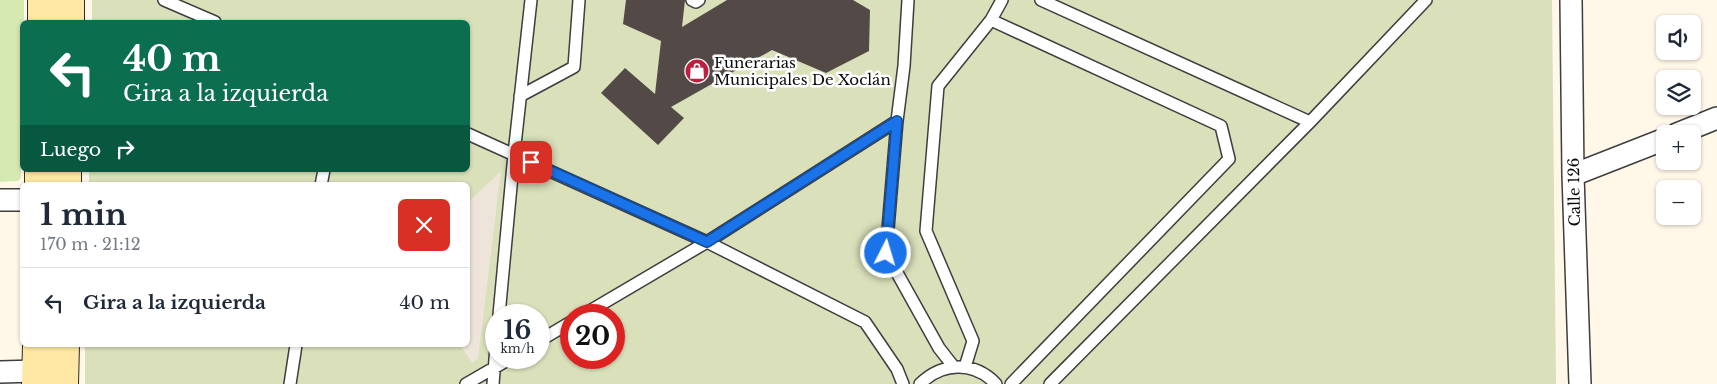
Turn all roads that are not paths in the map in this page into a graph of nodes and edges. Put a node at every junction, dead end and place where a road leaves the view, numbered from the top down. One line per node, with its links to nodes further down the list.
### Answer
1 (42, 0): 13 (street)
2 (70, 0): 14 (street)
3 (164, 0): 15 (lane)
4 (531, 0): 17 (lane)
5 (579, 0): 17 (lane)
6 (692, 0): 7 (lane)
7 (699, 0)
8 (908, 0): 19 (lane)
9 (1002, 0): 16 (lane)
10 (1041, 0): 20 (lane)
11 (1426, 0): 20 (lane)
12 (1571, 0): 25 (street, Calle 126)
13 (42, 20)
14 (70, 20)
15 (210, 20)
16 (991, 20): 34 (lane); 45 (lane)
17 (520, 96): 24 (lane)
18 (1717, 118): 21 (street)
19 (897, 121): 28 (lane); 34 (lane)
20 (1310, 122): 46 (lane)
21 (1700, 125)
22 (470, 135): 24 (lane)
23 (1656, 143): 25 (street)
24 (514, 154): 28 (lane); 29 (lane)
25 (1573, 175): 47 (street, Calle 126)
26 (0, 200): 27 (street)
27 (20, 200)
28 (707, 242): 30 (lane); 42 (lane)
29 (500, 304)
30 (602, 304)
31 (65, 347): 38 (street)
32 (296, 347): 39 (lane)
33 (37, 367): 37 (street)
34 (959, 367): 43 (lane); 44 (lane)
35 (491, 369): 40 (lane)
36 (494, 369): 41 (lane)
37 (0, 372)
38 (64, 384)
39 (290, 384)
40 (466, 384)
41 (493, 384)
42 (902, 384)
43 (920, 384)
44 (996, 384)
45 (1011, 384)
46 (1050, 384)
47 (1580, 384)

